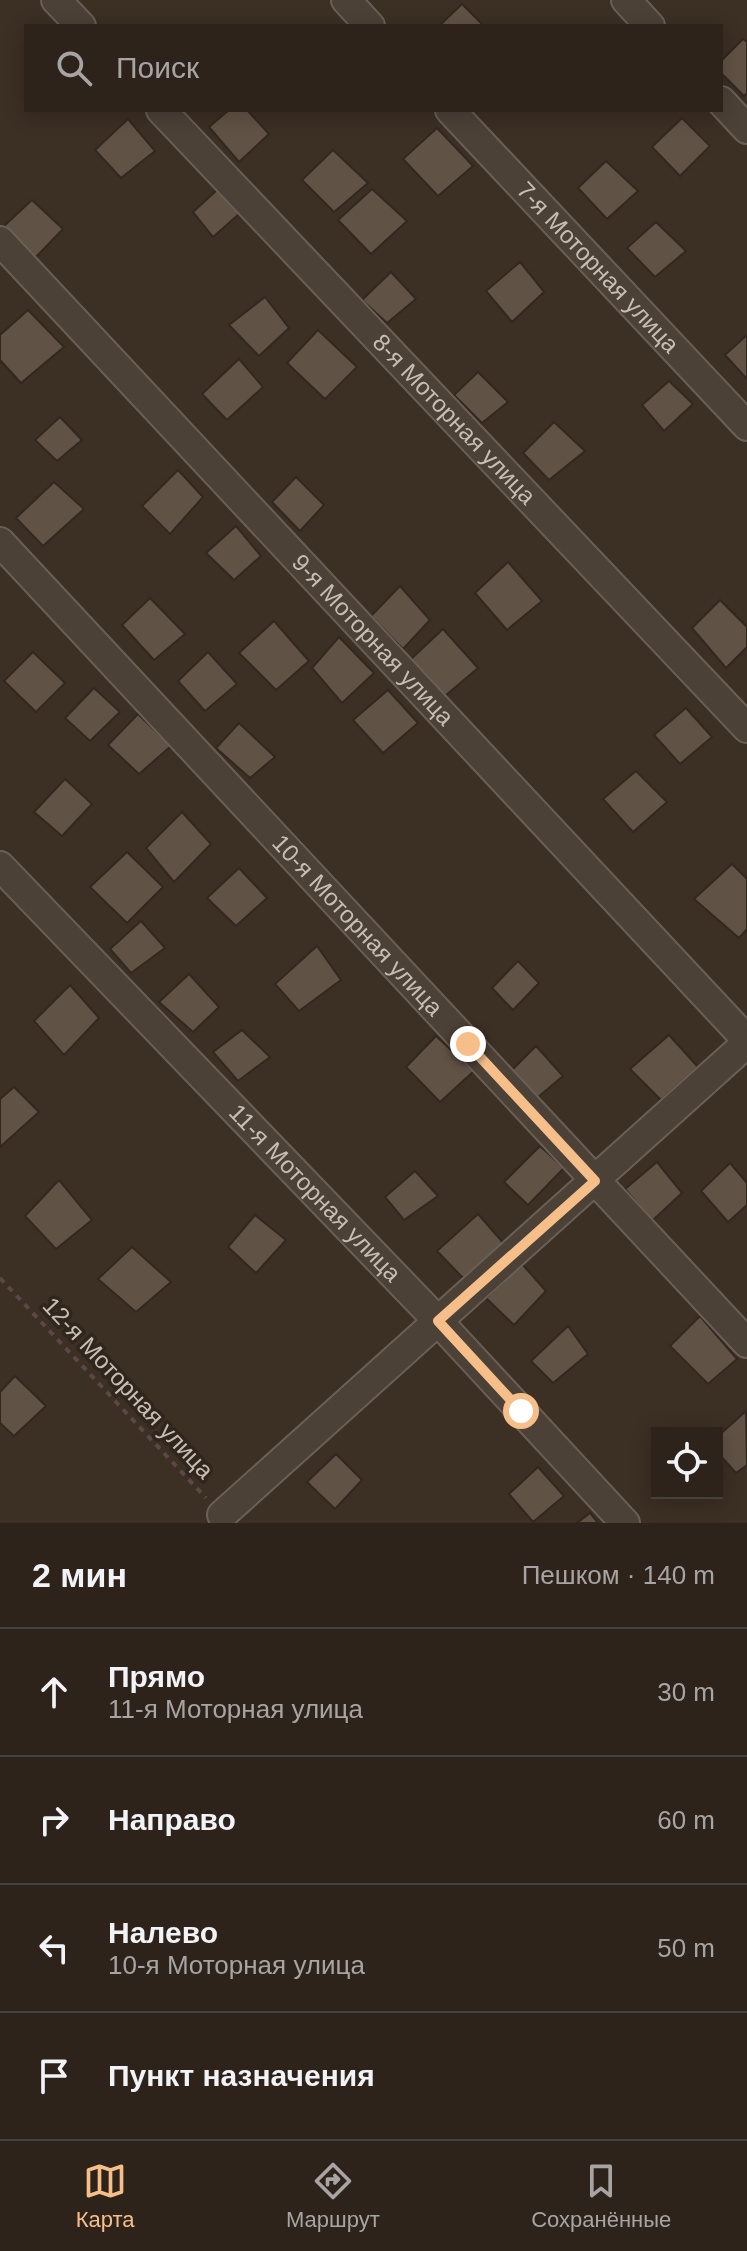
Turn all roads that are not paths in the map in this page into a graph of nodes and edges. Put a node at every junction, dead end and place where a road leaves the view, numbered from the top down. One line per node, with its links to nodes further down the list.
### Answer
1 (56, 0): 4 (street)
2 (346, 0): 5 (street)
3 (626, 0): 6 (street)
4 (79, 24)
5 (368, 24)
6 (648, 24)
7 (723, 103): 10 (street)
8 (163, 112): 14 (street, 8-я Моторная улица)
9 (452, 112): 12 (street, 7-я Моторная улица)
10 (747, 129)
11 (0, 241): 16 (street, 9-я Моторная улица)
12 (747, 426)
13 (0, 542): 17 (street, 10-я Моторная улица)
14 (747, 728)
15 (0, 866): 18 (street, 11-я Моторная улица)
16 (747, 1042): 17 (street)
17 (595, 1181): 18 (street); 19 (street, 10-я Моторная улица)
18 (438, 1321): 20 (street); 21 (street, 11-я Моторная улица)
19 (747, 1343)
20 (222, 1515)
21 (625, 1523)

